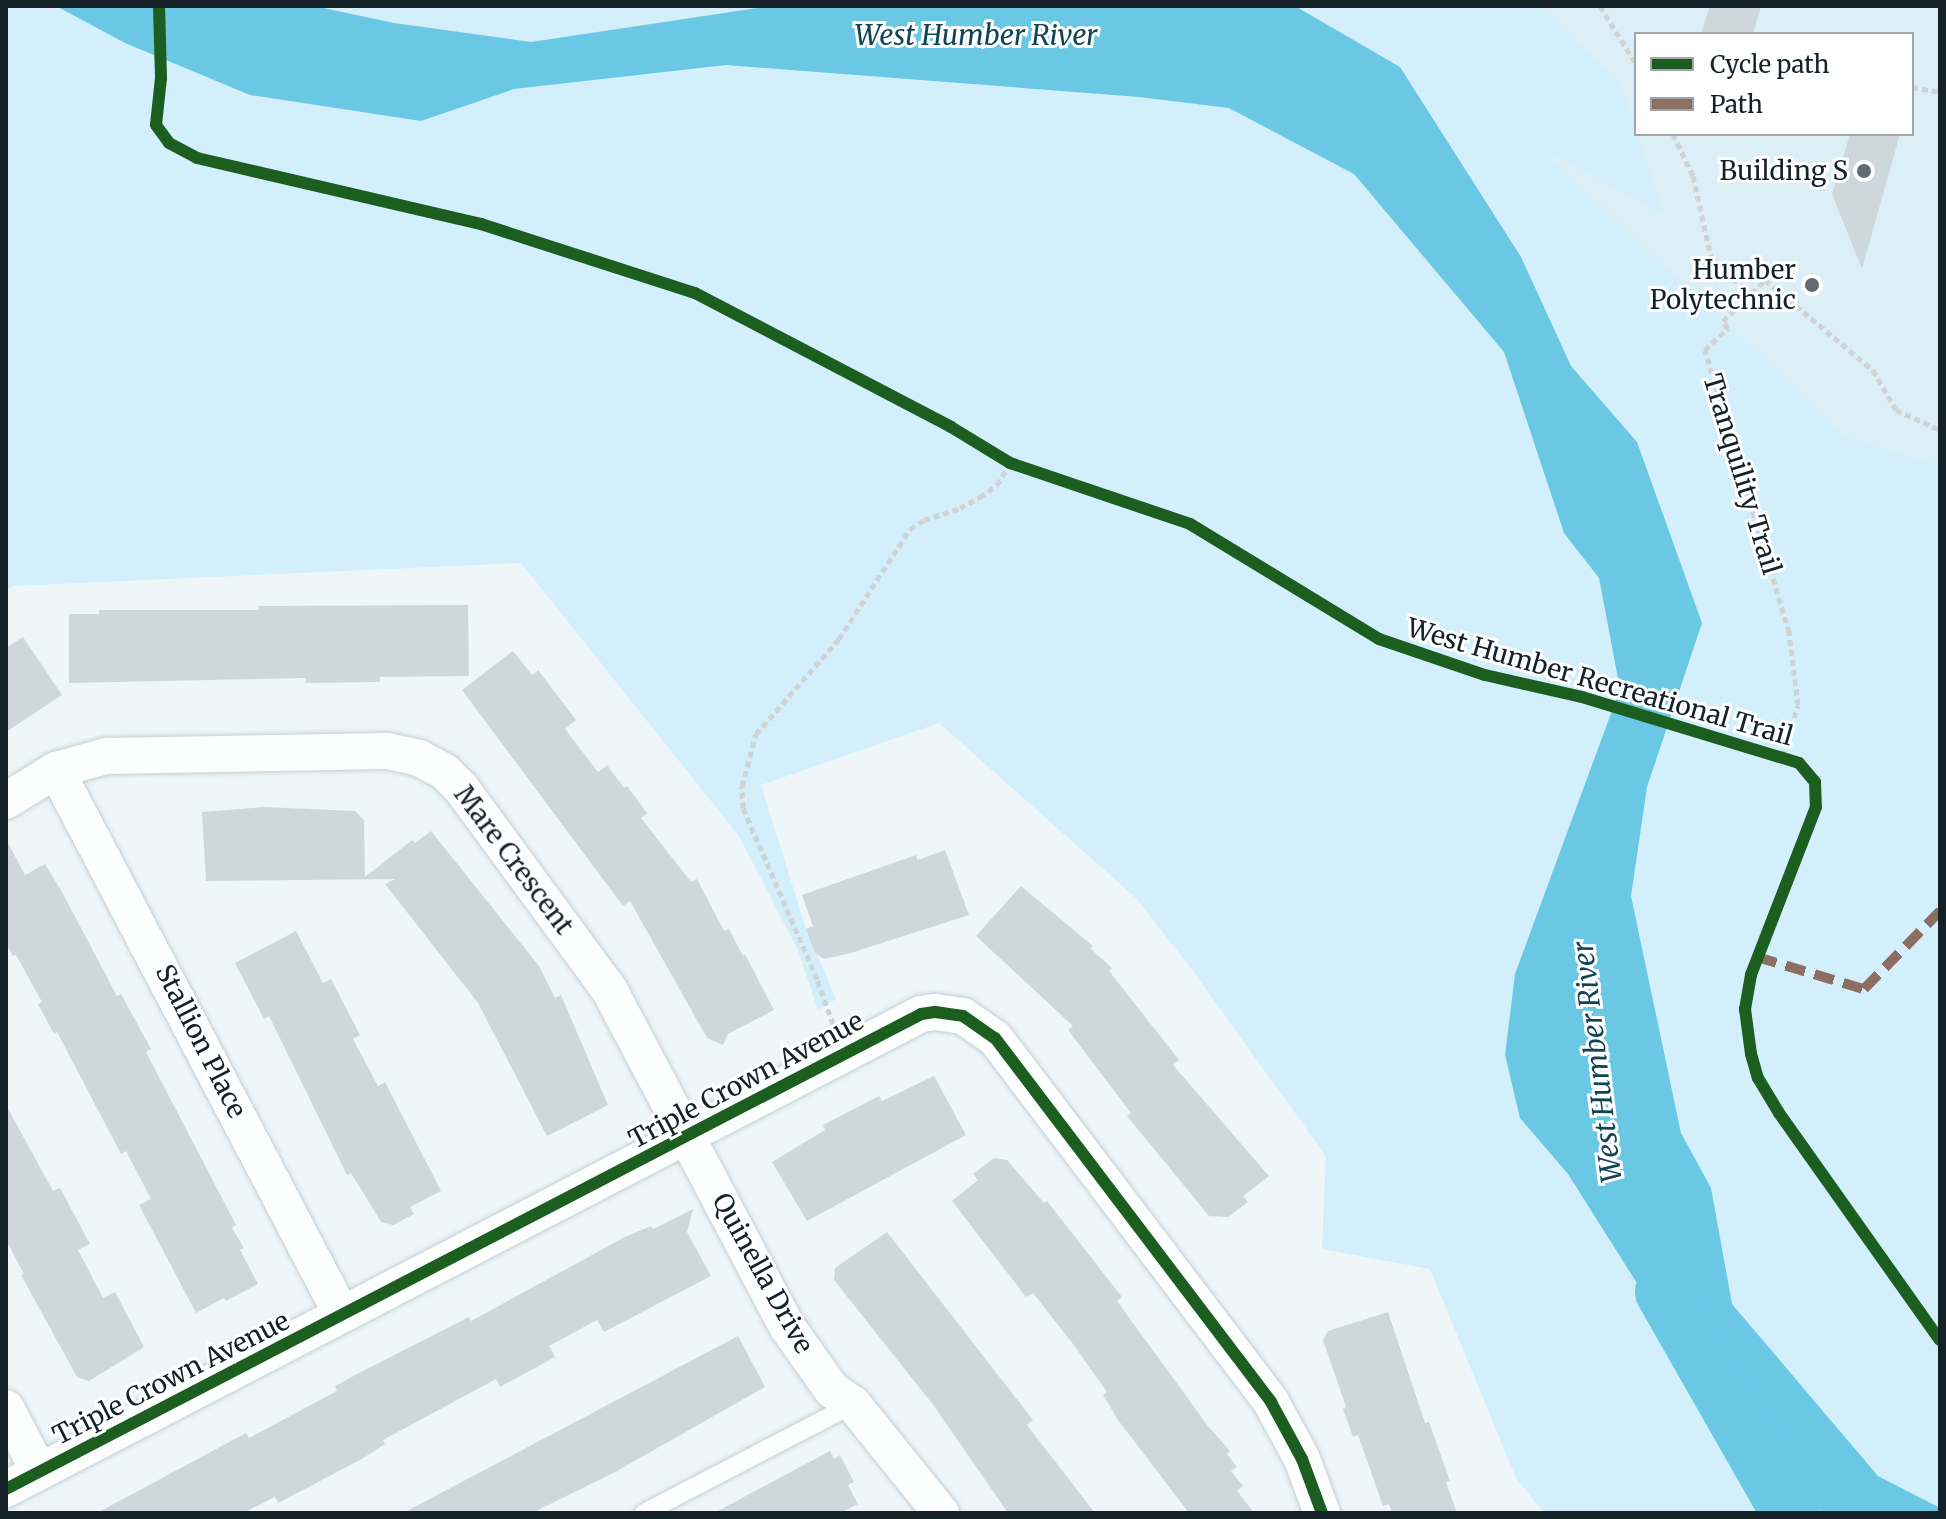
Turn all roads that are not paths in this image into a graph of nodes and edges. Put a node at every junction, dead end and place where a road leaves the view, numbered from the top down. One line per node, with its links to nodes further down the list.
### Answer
1 (56, 770): 2 (street, Mare Crescent); 3 (street, Mare Crescent); 4 (street, Stallion Place)
2 (6, 801)
3 (688, 1135): 4 (street, Triple Crown Avenue); 5 (street, Quinella Drive); 11 (street, Triple Crown Avenue)
4 (342, 1315): 7 (street, Triple Crown Avenue)
5 (853, 1404): 9 (lane); 10 (street, Quinella Drive)
6 (6, 1408): 7 (street)
7 (39, 1471): 8 (street, Triple Crown Avenue)
8 (6, 1489)
9 (644, 1513)
10 (941, 1513)
11 (1322, 1513)

